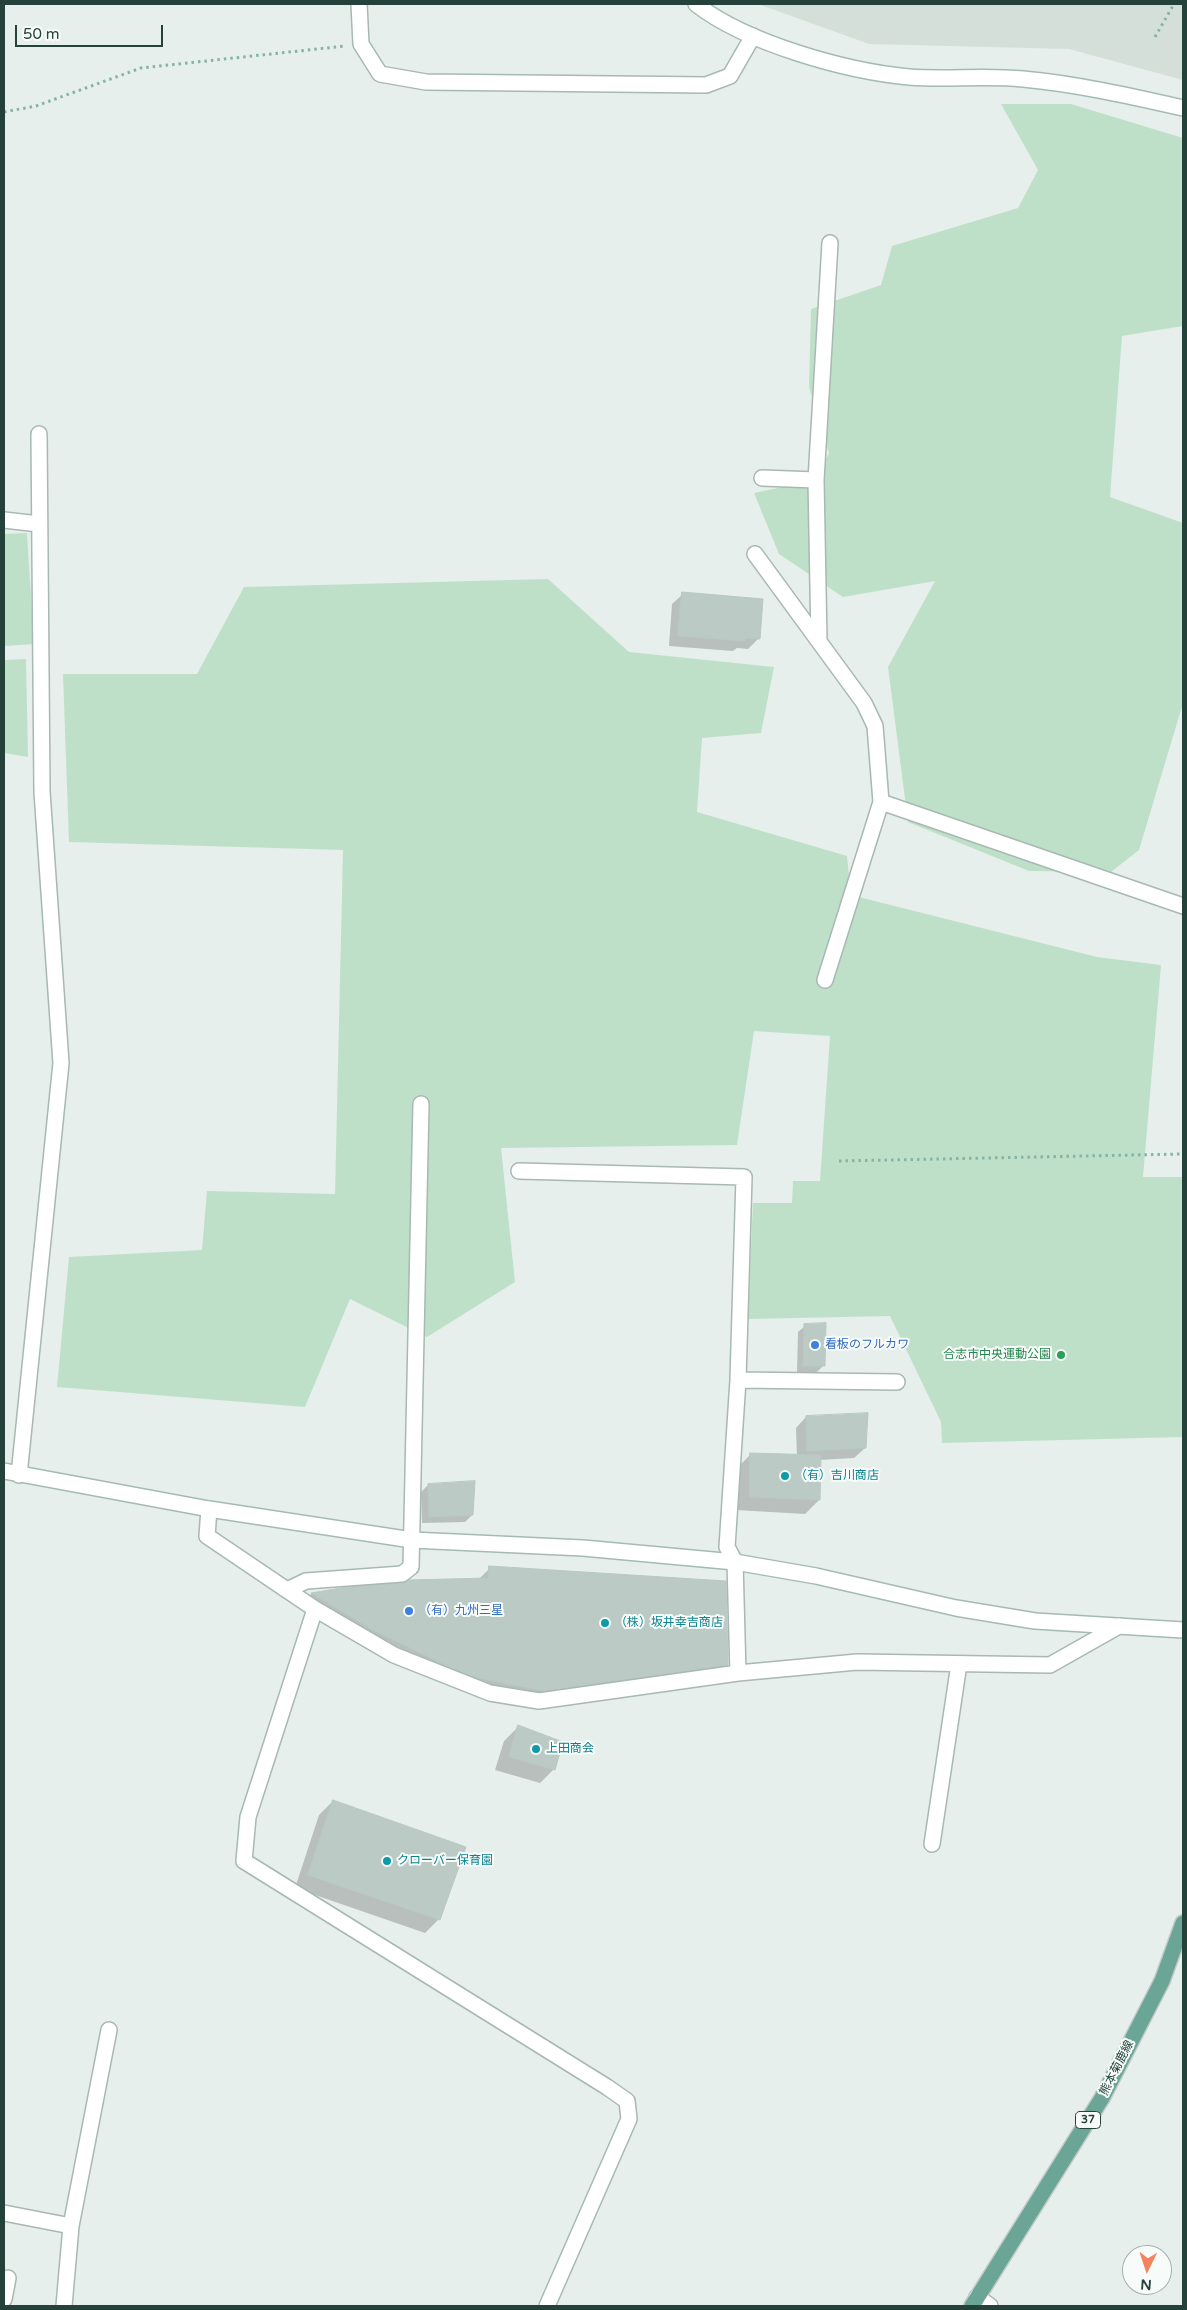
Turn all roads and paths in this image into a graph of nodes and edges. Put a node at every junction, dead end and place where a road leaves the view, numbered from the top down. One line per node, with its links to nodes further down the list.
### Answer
1 (359, 4): 6 (street)
2 (696, 4): 4 (street)
3 (1174, 4): 5 (path)
4 (753, 36): 6 (street); 7 (street)
5 (1155, 37)
6 (361, 44): 8 (path)
7 (1183, 108)
8 (4, 112)
9 (830, 243): 12 (street)
10 (38, 434): 14 (street)
11 (762, 478): 12 (street)
12 (816, 480): 16 (street)
13 (4, 520): 14 (street)
14 (39, 524): 27 (street)
15 (755, 554): 16 (street)
16 (819, 641): 17 (street)
17 (881, 802): 18 (street); 19 (street)
18 (1183, 906)
19 (824, 980)
20 (421, 1104): 29 (street)
21 (1183, 1154): 22 (path)
22 (839, 1161)
23 (519, 1171): 24 (street)
24 (738, 1380): 25 (street); 30 (street)
25 (897, 1382)
26 (4, 1471): 27 (street)
27 (19, 1476): 28 (street)
28 (209, 1508): 29 (street); 31 (street)
29 (412, 1540): 30 (street); 31 (street)
30 (735, 1562): 33 (street); 36 (street)
31 (286, 1590): 32 (street)
32 (315, 1609): 36 (street); 46 (street)
33 (1119, 1626): 34 (street); 35 (street)
34 (1183, 1630)
35 (959, 1664): 36 (street); 37 (street)
36 (738, 1673)
37 (932, 1844)
38 (1183, 1923): 44 (main road, 熊本菊鹿線 / 37)
39 (109, 2030): 41 (street)
40 (4, 2213): 41 (street)
41 (71, 2226): 45 (street)
42 (8, 2278): 43 (street)
43 (4, 2299)
44 (975, 2302): 47 (street)
45 (64, 2306)
46 (547, 2306)
47 (990, 2306)

